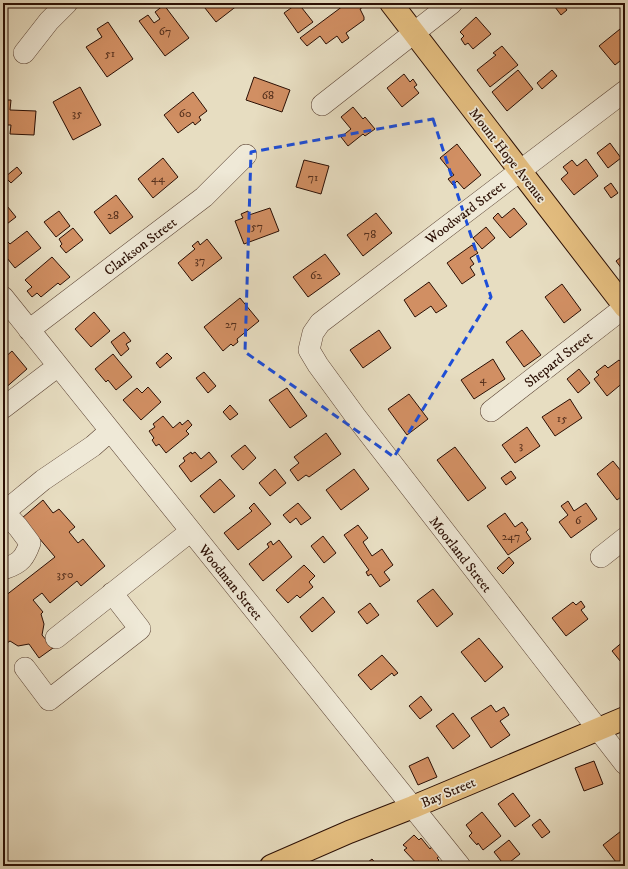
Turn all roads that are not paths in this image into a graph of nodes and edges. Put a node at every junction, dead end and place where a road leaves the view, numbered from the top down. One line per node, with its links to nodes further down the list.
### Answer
1 (68, 3): 5 (street)
2 (391, 3): 4 (main road, Mount Hope Avenue)
3 (452, 3): 4 (street)
4 (413, 32): 7 (street); 9 (main road, Mount Hope Avenue)
5 (24, 53)
6 (625, 91): 9 (street, Woodward Street)
7 (322, 105)
8 (246, 155): 12 (street, Clarkson Street)
9 (520, 171): 11 (main road, Mount Hope Avenue); 13 (street, Woodward Street)
10 (3, 297): 12 (street, Woodman Street)
11 (625, 307): 16 (street, Shepard Street)
12 (29, 330): 14 (street, Woodman Street)
13 (311, 339): 27 (street, Moorland Street)
14 (58, 366): 15 (street); 17 (street, Woodman Street)
15 (3, 408)
16 (491, 411)
17 (110, 431): 18 (street); 19 (street, Woodman Street)
18 (3, 512): 22 (street)
19 (191, 531): 23 (street); 29 (street, Woodman Street)
20 (625, 538): 21 (street)
21 (601, 556)
22 (3, 567)
23 (112, 593): 24 (street); 25 (street)
24 (56, 638)
25 (24, 668)
26 (625, 718): 27 (main road, Bay Street)
27 (598, 729): 28 (street, Moorland Street); 29 (main road, Bay Street)
28 (625, 764)
29 (413, 807): 30 (main road, Bay Street); 31 (street, Woodman Street)
30 (271, 866)
31 (460, 866)

